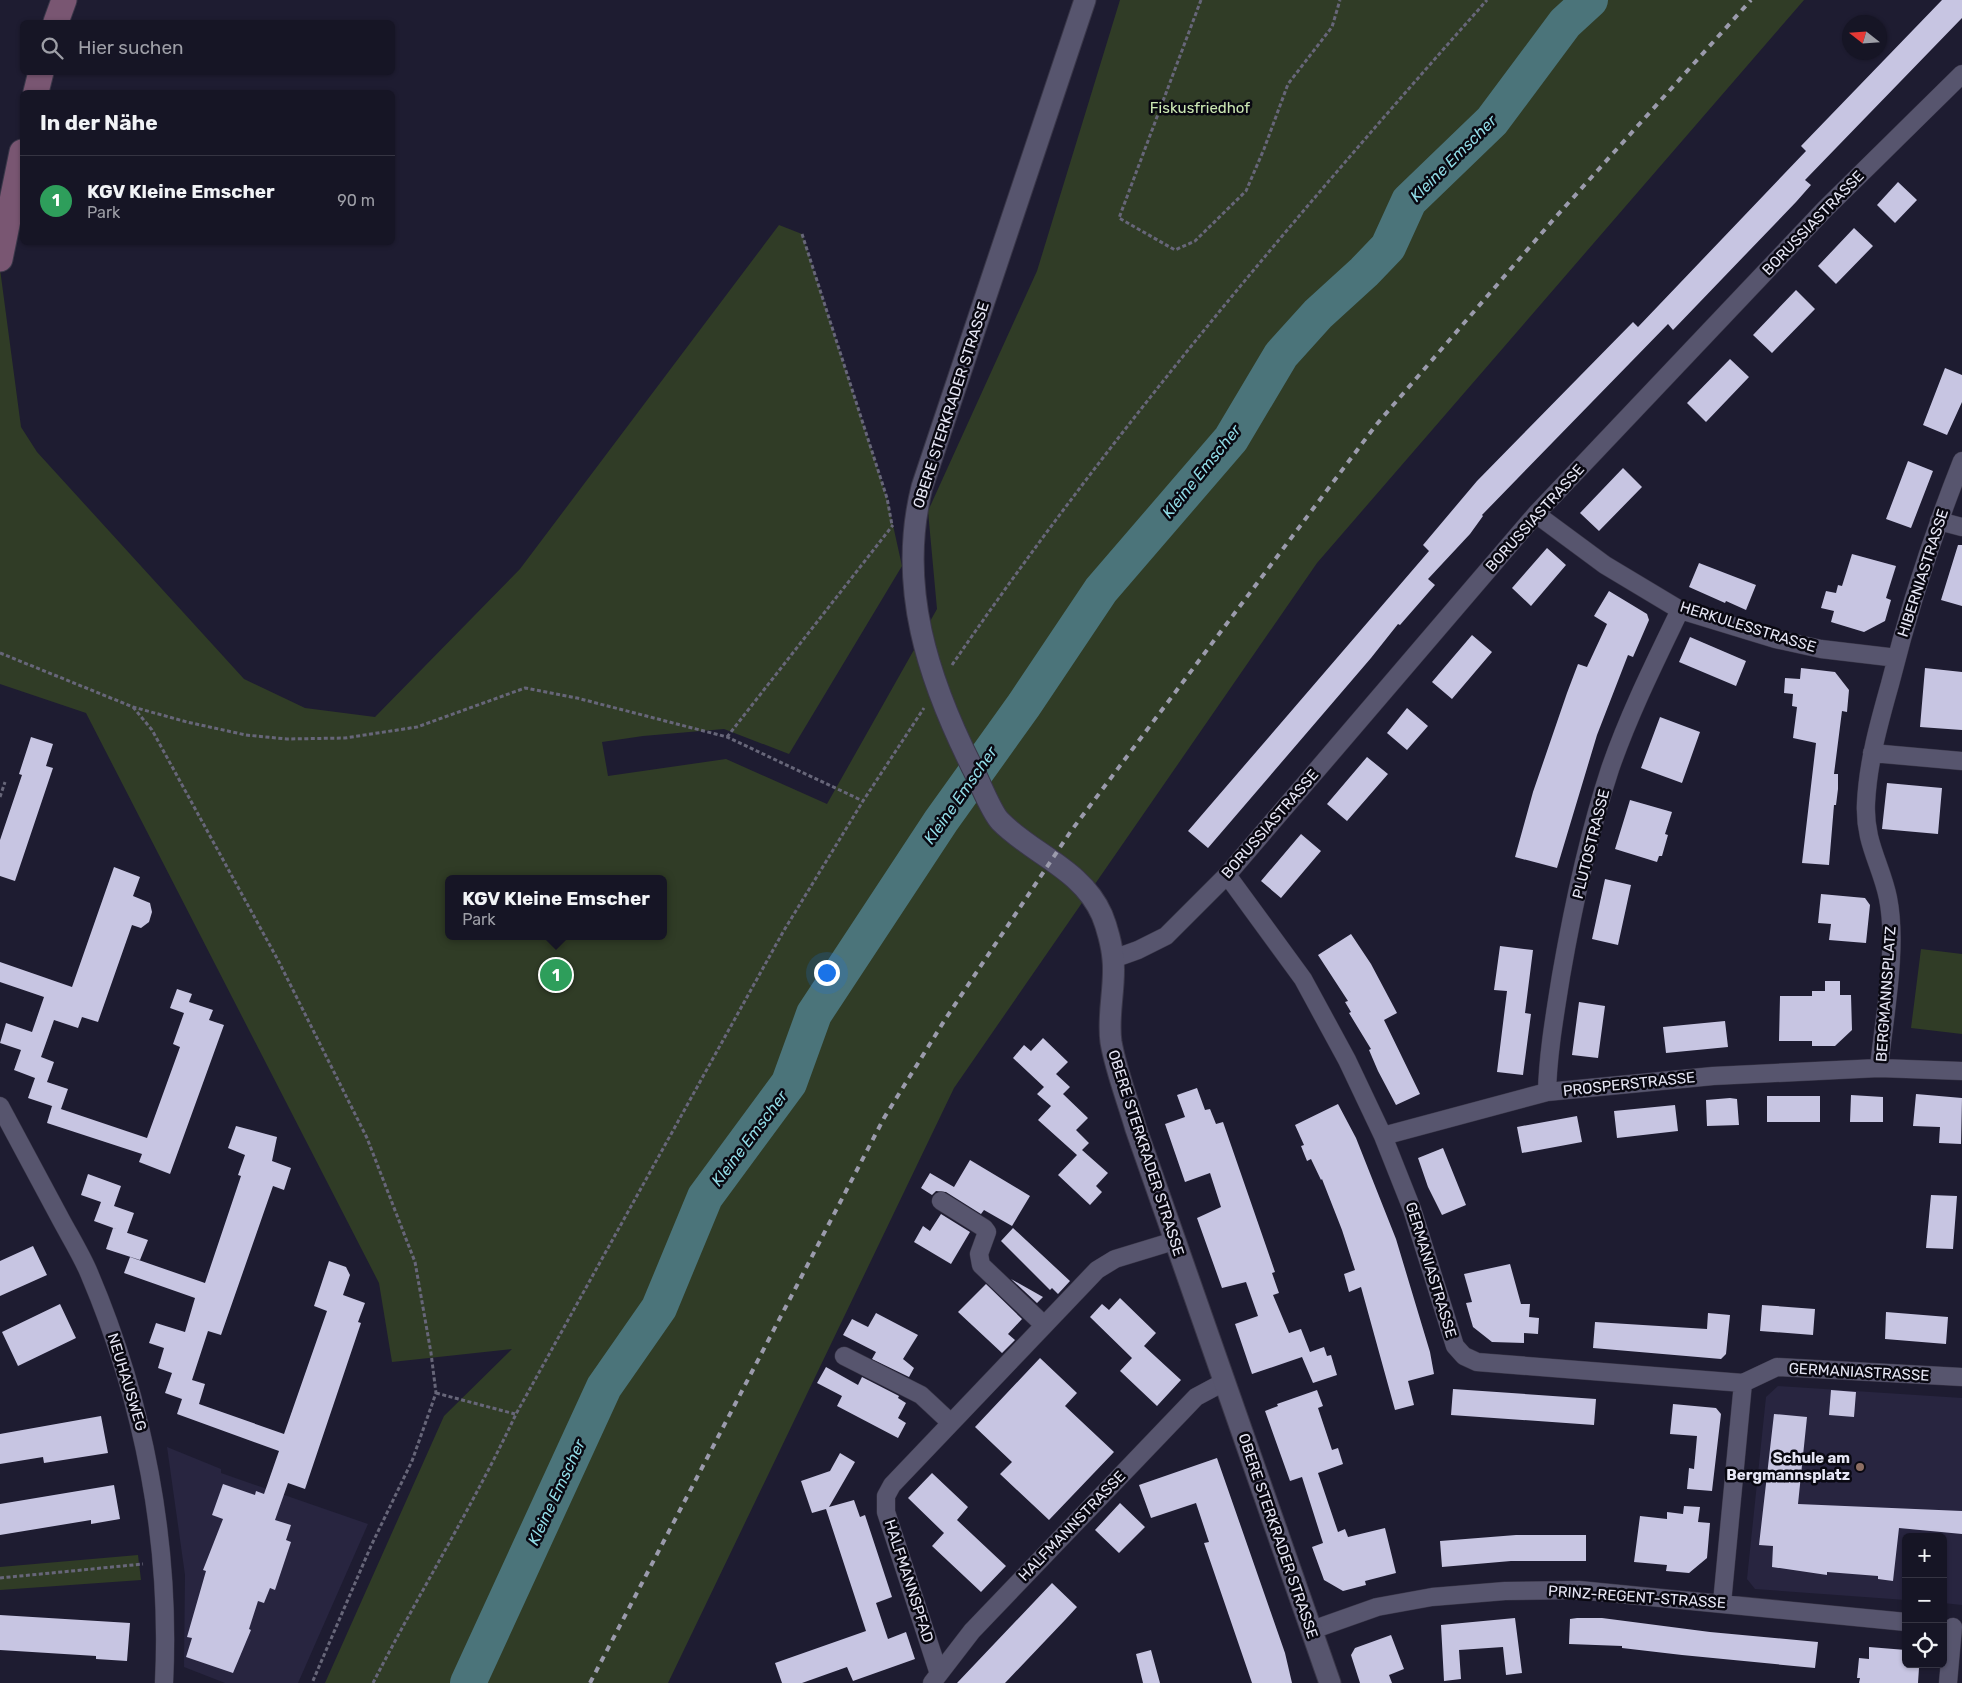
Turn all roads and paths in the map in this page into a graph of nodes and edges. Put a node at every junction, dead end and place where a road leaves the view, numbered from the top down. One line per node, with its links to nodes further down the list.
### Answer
1 (64, 0): 6 (main road)
2 (1085, 0): 15 (street, OBERE STERKRADER STRASSE)
3 (1201, 0): 4 (path)
4 (1340, 0)
5 (1487, 0): 22 (path)
6 (57, 20)
7 (1962, 74): 14 (street, BORUSSIASTRASSE)
8 (40, 75): 9 (main road)
9 (36, 90)
10 (20, 162): 12 (main road)
11 (802, 234): 17 (path)
12 (0, 259)
13 (1962, 461): 16 (street, HIBERNIASTRASSE)
14 (1536, 514): 19 (street, HERKULESSTRASSE); 30 (street, BORUSSIASTRASSE)
15 (915, 515): 17 (path); 22 (street, OBERE STERKRADER STRASSE)
16 (1938, 521): 18 (street); 21 (street, HIBERNIASTRASSE)
17 (892, 525): 24 (path)
18 (1962, 527)
19 (1680, 610): 21 (street, HERKULESSTRASSE); 34 (street, PLUTOSTRASSE)
20 (0, 653): 23 (path)
21 (1896, 658): 25 (street, BERGMANNSPLATZ)
22 (936, 689): 29 (path); 31 (street, OBERE STERKRADER STRASSE)
23 (133, 707): 24 (path); 44 (path)
24 (728, 737): 29 (path)
25 (1872, 753): 26 (street); 32 (street, BERGMANNSPLATZ)
26 (1962, 761)
27 (5, 782): 28 (path)
28 (0, 797)
29 (863, 800): 45 (path)
30 (1227, 875): 31 (street, BORUSSIASTRASSE); 36 (street, GERMANIASTRASSE)
31 (1113, 959): 38 (street, OBERE STERKRADER STRASSE)
32 (1879, 1068): 33 (street, BERGMANNSPLATZ); 34 (street, PROSPERSTRASSE)
33 (1962, 1070)
34 (1547, 1092): 36 (street, PROSPERSTRASSE)
35 (0, 1106): 47 (street, NEUHAUSWEG)
36 (1383, 1136): 43 (street, GERMANIASTRASSE)
37 (942, 1201): 39 (street)
38 (1174, 1241): 39 (street, HALFMANNSPFAD); 42 (street, OBERE STERKRADER STRASSE)
39 (1044, 1324): 46 (street, HALFMANNSPFAD)
40 (844, 1356): 46 (street)
41 (1962, 1377): 43 (street, GERMANIASTRASSE)
42 (1224, 1382): 52 (street, OBERE STERKRADER STRASSE); 53 (street, HALFMANNSTRASSE)
43 (1743, 1383): 49 (street)
44 (436, 1393): 45 (path); 55 (path)
45 (516, 1414): 56 (path)
46 (951, 1423): 53 (street, HALFMANNSPFAD)
47 (161, 1563): 48 (path); 54 (street, NEUHAUSWEG)
48 (0, 1578)
49 (1722, 1603): 50 (street, PRINZ-REGENT-STRASSE); 52 (street, PRINZ-REGENT-STRASSE)
50 (1902, 1622)
51 (1953, 1627): 58 (street)
52 (1312, 1630): 57 (street, OBERE STERKRADER STRASSE)
53 (936, 1678)
54 (164, 1683)
55 (312, 1683)
56 (373, 1683)
57 (1330, 1683)
58 (1948, 1683)

